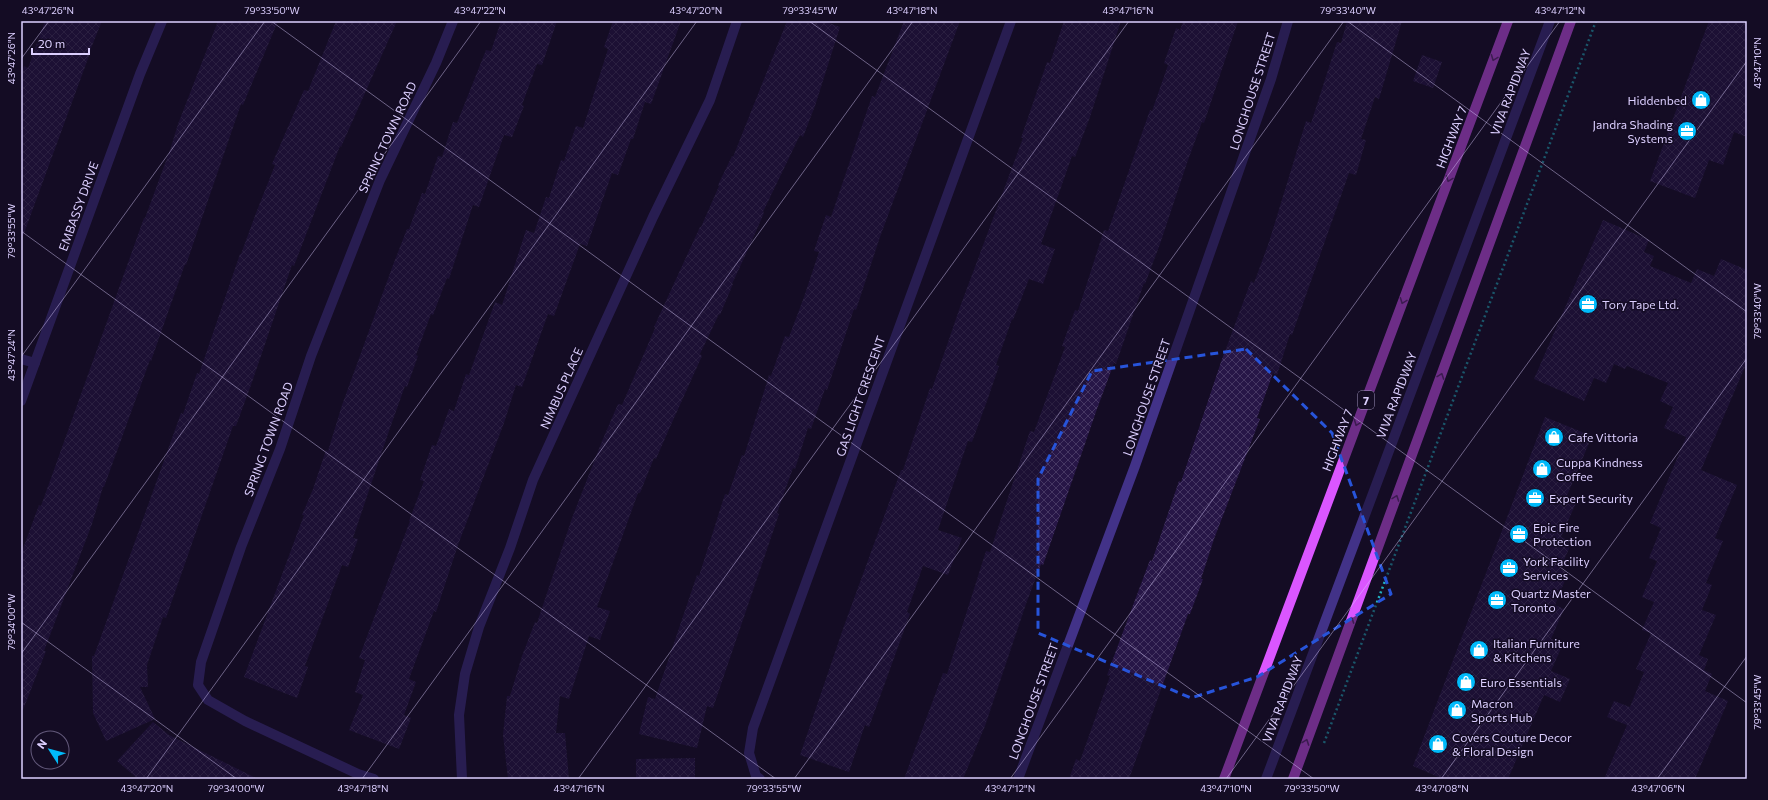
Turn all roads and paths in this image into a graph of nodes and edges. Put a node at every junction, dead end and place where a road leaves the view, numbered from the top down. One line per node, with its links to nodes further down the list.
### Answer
1 (162, 21): 11 (street, EMBASSY DRIVE)
2 (453, 21): 15 (street, SPRING TOWN ROAD)
3 (737, 21): 16 (street, NIMBUS PLACE)
4 (1011, 21): 17 (street, GAS LIGHT CRESCENT)
5 (1288, 21): 18 (street, LONGHOUSE STREET)
6 (1508, 21): 19 (main road, HIGHWAY 7 / 7, one-way to 19)
7 (1550, 21): 20 (street, VIVA RAPIDWAY)
8 (1571, 21): 14 (main road, one-way to 8)
9 (1596, 21): 13 (path)
10 (21, 359): 11 (street)
11 (35, 364): 12 (street, EMBASSY DRIVE)
12 (21, 401)
13 (1322, 746)
14 (1294, 778)
15 (374, 779)
16 (462, 779)
17 (760, 779)
18 (1018, 779)
19 (1224, 779)
20 (1266, 779)

